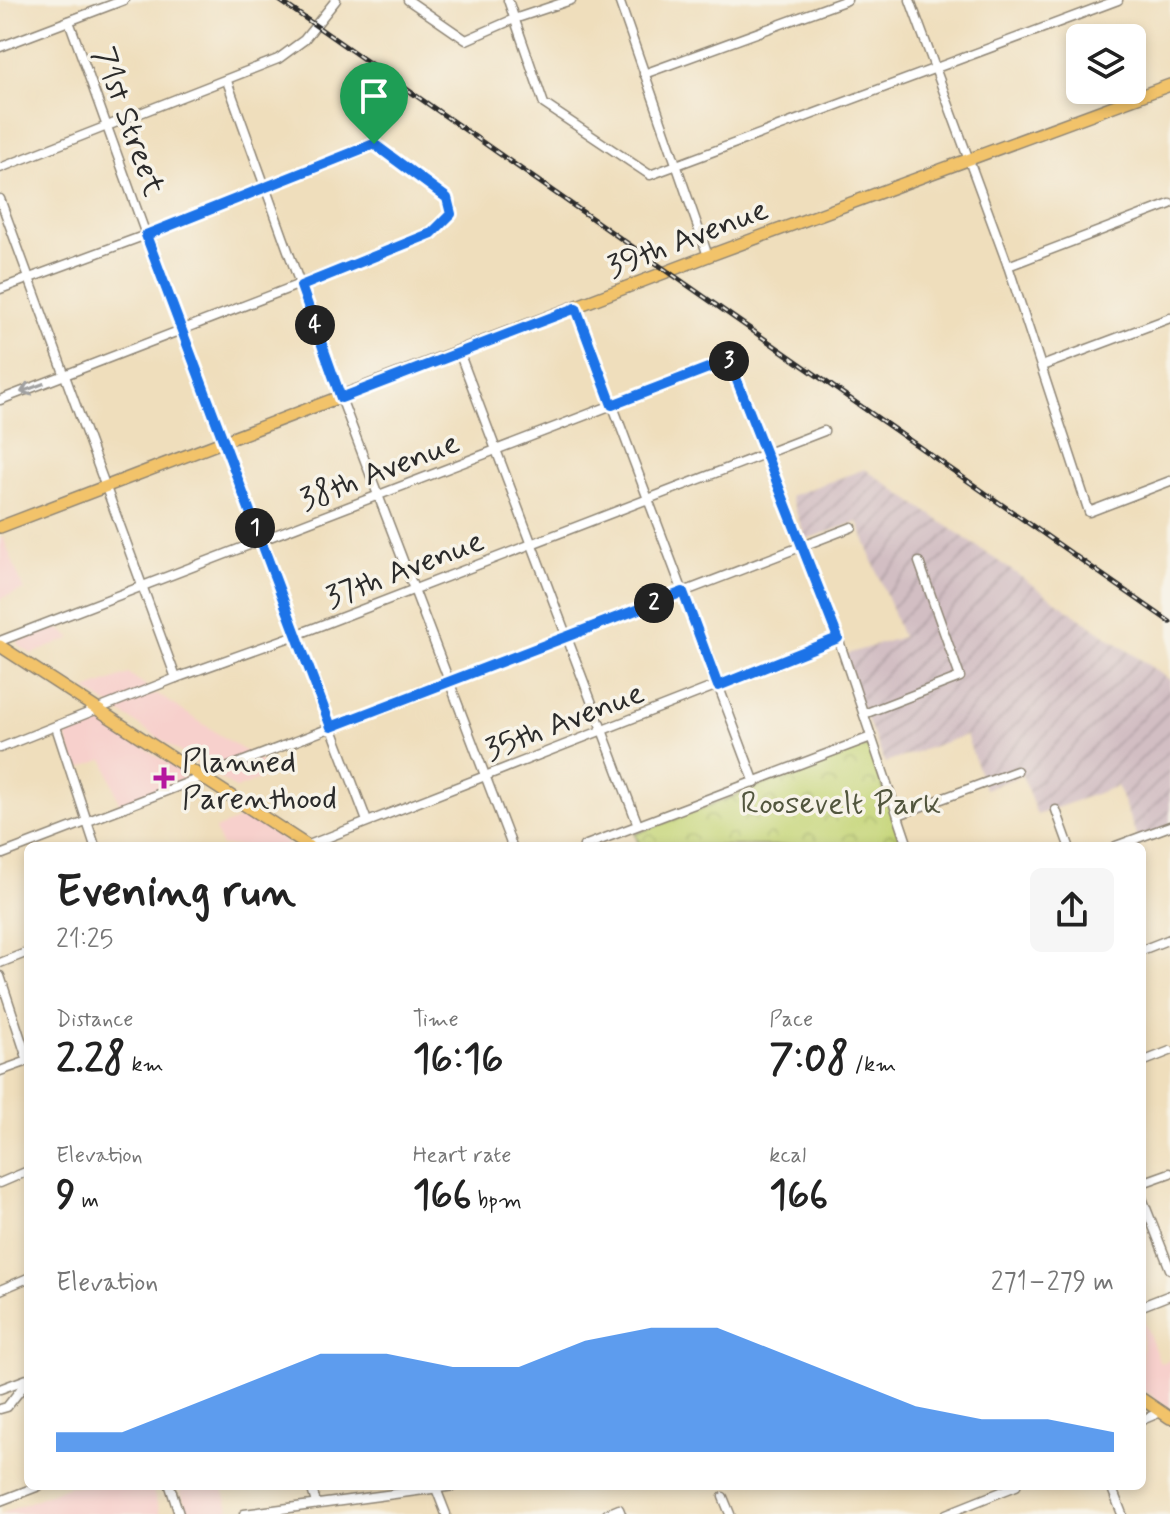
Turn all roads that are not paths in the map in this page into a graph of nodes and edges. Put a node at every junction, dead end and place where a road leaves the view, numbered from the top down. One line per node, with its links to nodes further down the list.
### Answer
1 (124, 0): 11 (street)
2 (336, 0): 15 (street)
3 (408, 0): 10 (street)
4 (508, 0): 10 (street)
5 (571, 0): 10 (street)
6 (619, 0): 14 (street)
7 (847, 0): 14 (street)
8 (910, 0): 13 (street)
9 (1118, 0): 13 (street)
10 (514, 19): 19 (street)
11 (69, 21): 12 (street); 17 (street, 71st Street)
12 (0, 47)
13 (935, 67): 18 (street); 19 (street)
14 (644, 74): 19 (street)
15 (227, 81): 17 (street); 21 (street)
16 (1170, 85): 18 (main road, 39th Avenue)
17 (107, 127): 20 (street); 24 (street, 71st Street)
18 (969, 159): 25 (main road, 39th Avenue); 26 (street)
19 (676, 165): 25 (street)
20 (0, 168)
21 (265, 187): 24 (street); 28 (street); 28 (street)
22 (0, 199): 27 (street)
23 (1170, 204): 26 (street)
24 (146, 235): 27 (street); 32 (street, 71st Street)
25 (708, 256): 30 (main road, 39th Avenue)
26 (1008, 266): 34 (street)
27 (29, 278): 29 (street); 35 (street)
28 (301, 286): 32 (street); 36 (street)
29 (0, 289)
30 (576, 308): 33 (main road, 39th Avenue); 38 (street)
31 (1170, 318): 34 (street)
32 (181, 332): 35 (street); 40 (street, 71st Street)
33 (459, 352): 36 (main road, 39th Avenue); 41 (street)
34 (1042, 366): 43 (street)
35 (65, 375): 37 (street, one-way to 37); 44 (street)
36 (341, 398): 40 (main road, 39th Avenue); 45 (street)
37 (0, 400)
38 (612, 405): 41 (street, 38th Avenue); 42 (street, 38th Avenue); 46 (street)
39 (824, 431): 42 (street, 37th Avenue)
40 (223, 443): 44 (main road, 39th Avenue); 49 (street, 71st Street)
41 (496, 451): 45 (street, 38th Avenue); 50 (street)
42 (766, 453): 46 (street, 37th Avenue); 51 (street)
43 (1170, 481)
44 (106, 487): 47 (main road, 39th Avenue); 53 (street)
45 (378, 496): 49 (street, 38th Avenue); 54 (street)
46 (648, 499): 50 (street, 37th Avenue); 55 (street)
47 (0, 527)
48 (852, 527): 51 (street)
49 (260, 541): 53 (street, 38th Avenue); 56 (street, 71st Street)
50 (531, 543): 54 (street, 37th Avenue); 57 (street)
51 (803, 546): 55 (street); 58 (street)
52 (919, 562): 64 (street)
53 (142, 585): 59 (street, 38th Avenue); 60 (street)
54 (414, 590): 56 (street, 37th Avenue); 61 (street)
55 (683, 592): 57 (street); 62 (street)
56 (296, 635): 60 (street, 37th Avenue); 66 (street, 71st Street)
57 (568, 636): 61 (street); 67 (street)
58 (838, 638): 62 (street, 35th Avenue); 64 (street)
59 (0, 644): 63 (main road)
60 (176, 678): 63 (street, 37th Avenue)
61 (449, 683): 66 (street); 71 (street)
62 (718, 686): 67 (street, 35th Avenue); 73 (street)
63 (98, 710): 65 (street, 37th Avenue); 72 (main road)
64 (864, 714): 68 (street)
65 (56, 727): 69 (street, 37th Avenue); 77 (street)
66 (331, 727): 72 (street); 76 (street, 71st Street)
67 (603, 731): 71 (street, 35th Avenue); 78 (street)
68 (871, 737): 73 (street); 75 (street)
69 (0, 748)
70 (1017, 771): 75 (street)
71 (484, 775): 76 (street, 35th Avenue); 84 (street)
72 (201, 778): 77 (street); 82 (main road)
73 (755, 783): 78 (street)
74 (1056, 810): 87 (street)
75 (898, 815): 86 (street)
76 (367, 821): 83 (street, 35th Avenue)
77 (87, 822): 80 (street); 81 (street)
78 (638, 825): 85 (street)
79 (1170, 826): 88 (street)
80 (34, 842)
81 (94, 842)
82 (302, 842)
83 (317, 842)
84 (510, 842)
85 (594, 842)
86 (907, 842)
87 (1068, 842)
88 (1127, 842)
89 (24, 846): 90 (street)
90 (0, 855)
91 (1170, 939): 92 (street)
92 (1146, 948)
93 (24, 954): 94 (street)
94 (0, 963)
95 (0, 976): 96 (street)
96 (24, 1049)
97 (1170, 1051): 98 (street)
98 (1146, 1059)
99 (24, 1062): 100 (street)
100 (0, 1071)
101 (24, 1173): 104 (street)
102 (1170, 1173): 103 (street)
103 (1146, 1182)
104 (0, 1183)
105 (1146, 1208): 106 (street)
106 (1170, 1269)
107 (24, 1280): 108 (street)
108 (0, 1290)
109 (1170, 1295): 110 (street)
110 (1146, 1304)
111 (24, 1380): 113 (street)
112 (24, 1384): 115 (street)
113 (0, 1389)
114 (1146, 1402): 116 (main road)
115 (0, 1409)
116 (1166, 1415): 117 (street)
117 (1146, 1419)
118 (29, 1490): 126 (street)
119 (171, 1490): 129 (street)
120 (312, 1490): 127 (street)
121 (420, 1490): 127 (street)
122 (437, 1490): 131 (street)
123 (1006, 1490): 134 (street)
124 (1113, 1490): 135 (street)
125 (723, 1497): 133 (street)
126 (0, 1501)
127 (316, 1503): 130 (street)
128 (620, 1512): 132 (street)
129 (179, 1514)
130 (244, 1514)
131 (446, 1514)
132 (607, 1514)
133 (730, 1514)
134 (946, 1514)
135 (1122, 1514)

